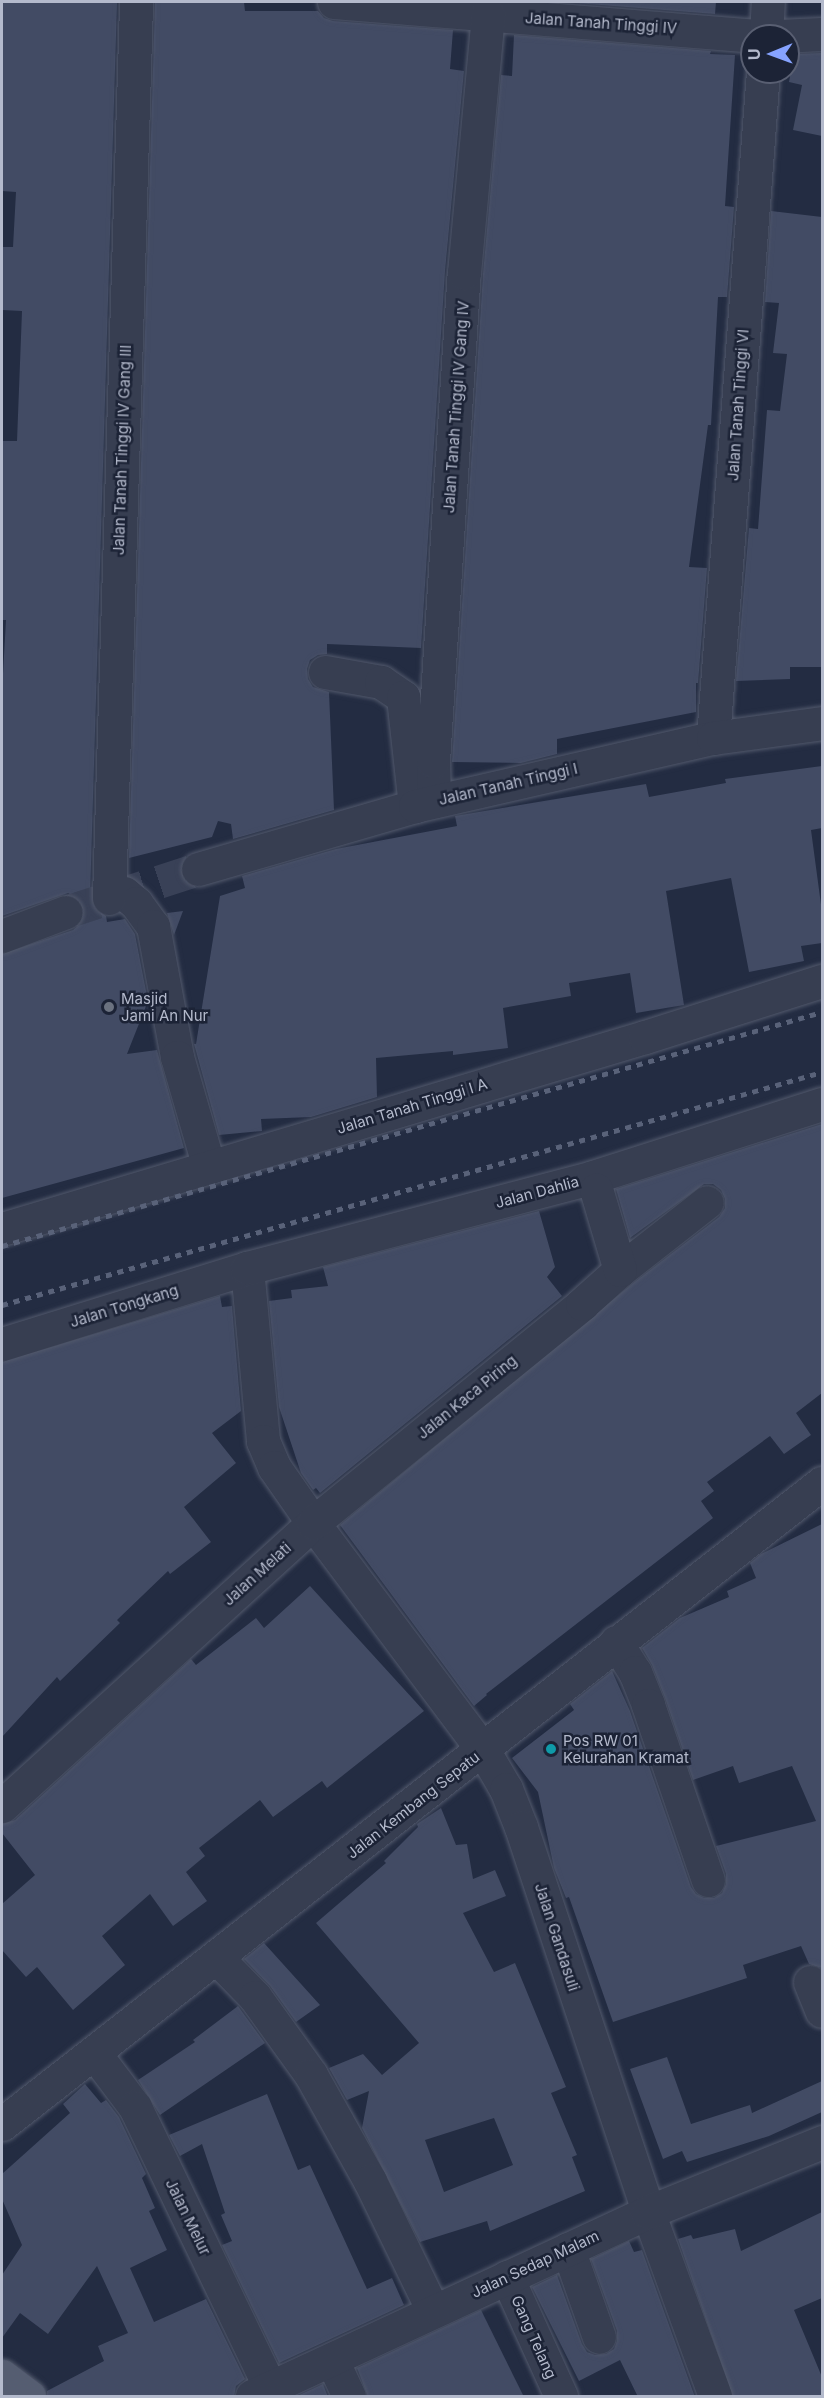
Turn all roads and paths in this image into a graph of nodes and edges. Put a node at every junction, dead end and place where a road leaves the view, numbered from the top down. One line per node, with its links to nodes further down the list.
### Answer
1 (136, 2): 19 (street, Jalan Tanah Tinggi IV Gang III)
2 (334, 2): 4 (street, Jalan Tanah Tinggi IV)
3 (768, 2): 5 (street)
4 (488, 14): 7 (street, Jalan Tanah Tinggi IV); 13 (street, Jalan Tanah Tinggi IV Gang IV)
5 (767, 24)
6 (822, 33): 8 (street)
7 (740, 34)
8 (800, 35)
9 (762, 84): 12 (street, Jalan Tanah Tinggi VI)
10 (325, 672): 13 (street)
11 (822, 723): 12 (street, Jalan Tanah Tinggi I)
12 (713, 738): 13 (street, Jalan Tanah Tinggi I)
13 (424, 803): 14 (street, Jalan Tanah Tinggi I)
14 (198, 869)
15 (66, 912): 16 (street)
16 (2, 936)
17 (822, 981): 19 (street, Jalan Tanah Tinggi I A)
18 (822, 1104): 23 (street, Jalan Dahlia)
19 (209, 1167): 22 (street, Jalan Tanah Tinggi I A)
20 (596, 1189): 24 (street)
21 (707, 1202): 24 (street, Jalan Kaca Piring)
22 (2, 1229)
23 (247, 1269): 25 (street, Jalan Tongkang); 27 (street)
24 (620, 1270): 27 (street, Jalan Kaca Piring)
25 (2, 1344)
26 (822, 1483): 28 (street, Jalan Kembang Sepatu)
27 (313, 1523): 29 (street, Jalan Gandasuli); 30 (street, Jalan Melati)
28 (616, 1642): 29 (street, Jalan Kembang Sepatu); 31 (street)
29 (483, 1750): 32 (street, Jalan Kembang Sepatu); 36 (street, Jalan Gandasuli)
30 (2, 1806)
31 (708, 1880)
32 (217, 1958): 33 (street, Jalan Kembang Sepatu); 39 (street)
33 (95, 2054): 34 (street, Jalan Kembang Sepatu); 43 (street, Jalan Melur)
34 (2, 2124)
35 (822, 2142): 36 (street, Jalan Sedap Malam)
36 (648, 2212): 37 (street, Jalan Sedap Malam); 47 (street, Jalan Gandasuli)
37 (568, 2249): 38 (street, Jalan Sedap Malam); 40 (street)
38 (507, 2277): 39 (street, Jalan Sedap Malam); 46 (street, Gang Telang)
39 (433, 2311): 41 (street, Jalan Sedap Malam)
40 (599, 2337)
41 (332, 2360): 43 (street, Jalan Sedap Malam); 45 (street)
42 (2, 2376): 44 (main road)
43 (261, 2392)
44 (29, 2397)
45 (350, 2397)
46 (561, 2397)
47 (715, 2397)

